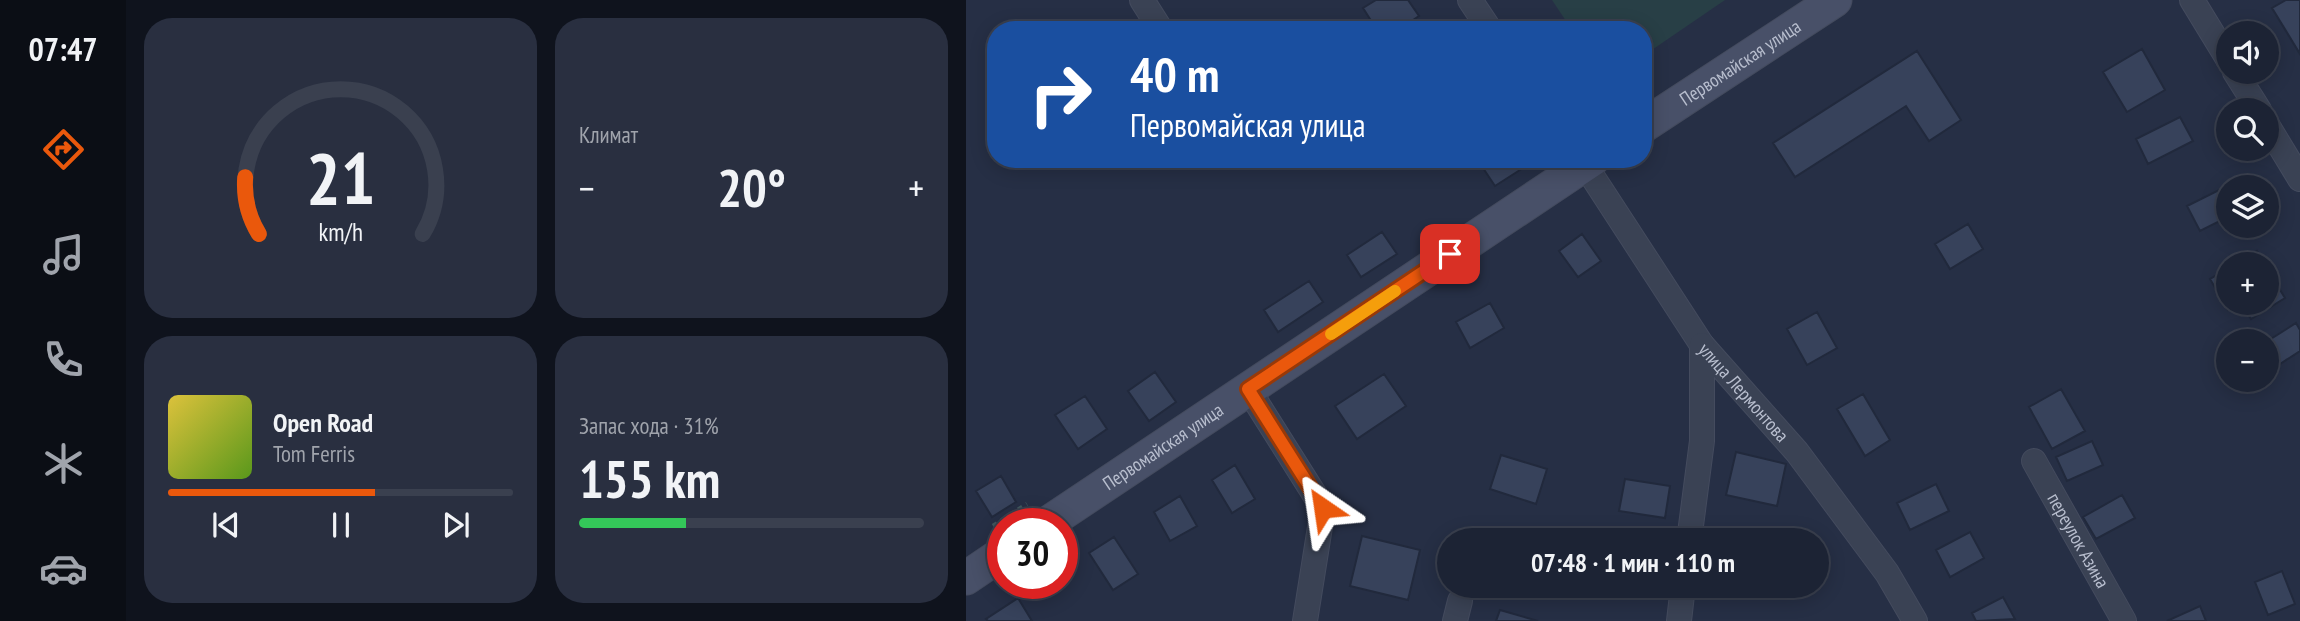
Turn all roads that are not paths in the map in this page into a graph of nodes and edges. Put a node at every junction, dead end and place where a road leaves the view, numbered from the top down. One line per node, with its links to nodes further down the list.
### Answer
1 (1142, 0): 5 (street)
2 (1470, 0): 6 (street)
3 (1835, 0): 8 (street, Первомайская улица)
4 (2192, 0): 7 (street)
5 (1155, 21)
6 (1484, 21)
7 (2216, 39)
8 (1652, 120)
9 (2279, 144): 12 (street)
10 (1576, 168): 14 (street, Первомайская улица)
11 (1590, 168): 13 (street, улица Лермонтова)
12 (2300, 179)
13 (1702, 345): 17 (street); 23 (street, улица Лермонтова)
14 (1248, 389): 16 (street, Первомайская улица); 21 (street)
15 (2034, 461): 24 (street, переулок Азина)
16 (1070, 508)
17 (1691, 528)
18 (987, 564): 19 (street)
19 (966, 578)
20 (1682, 598): 22 (street)
21 (1304, 621)
22 (1679, 621)
23 (1914, 621)
24 (2124, 621)

